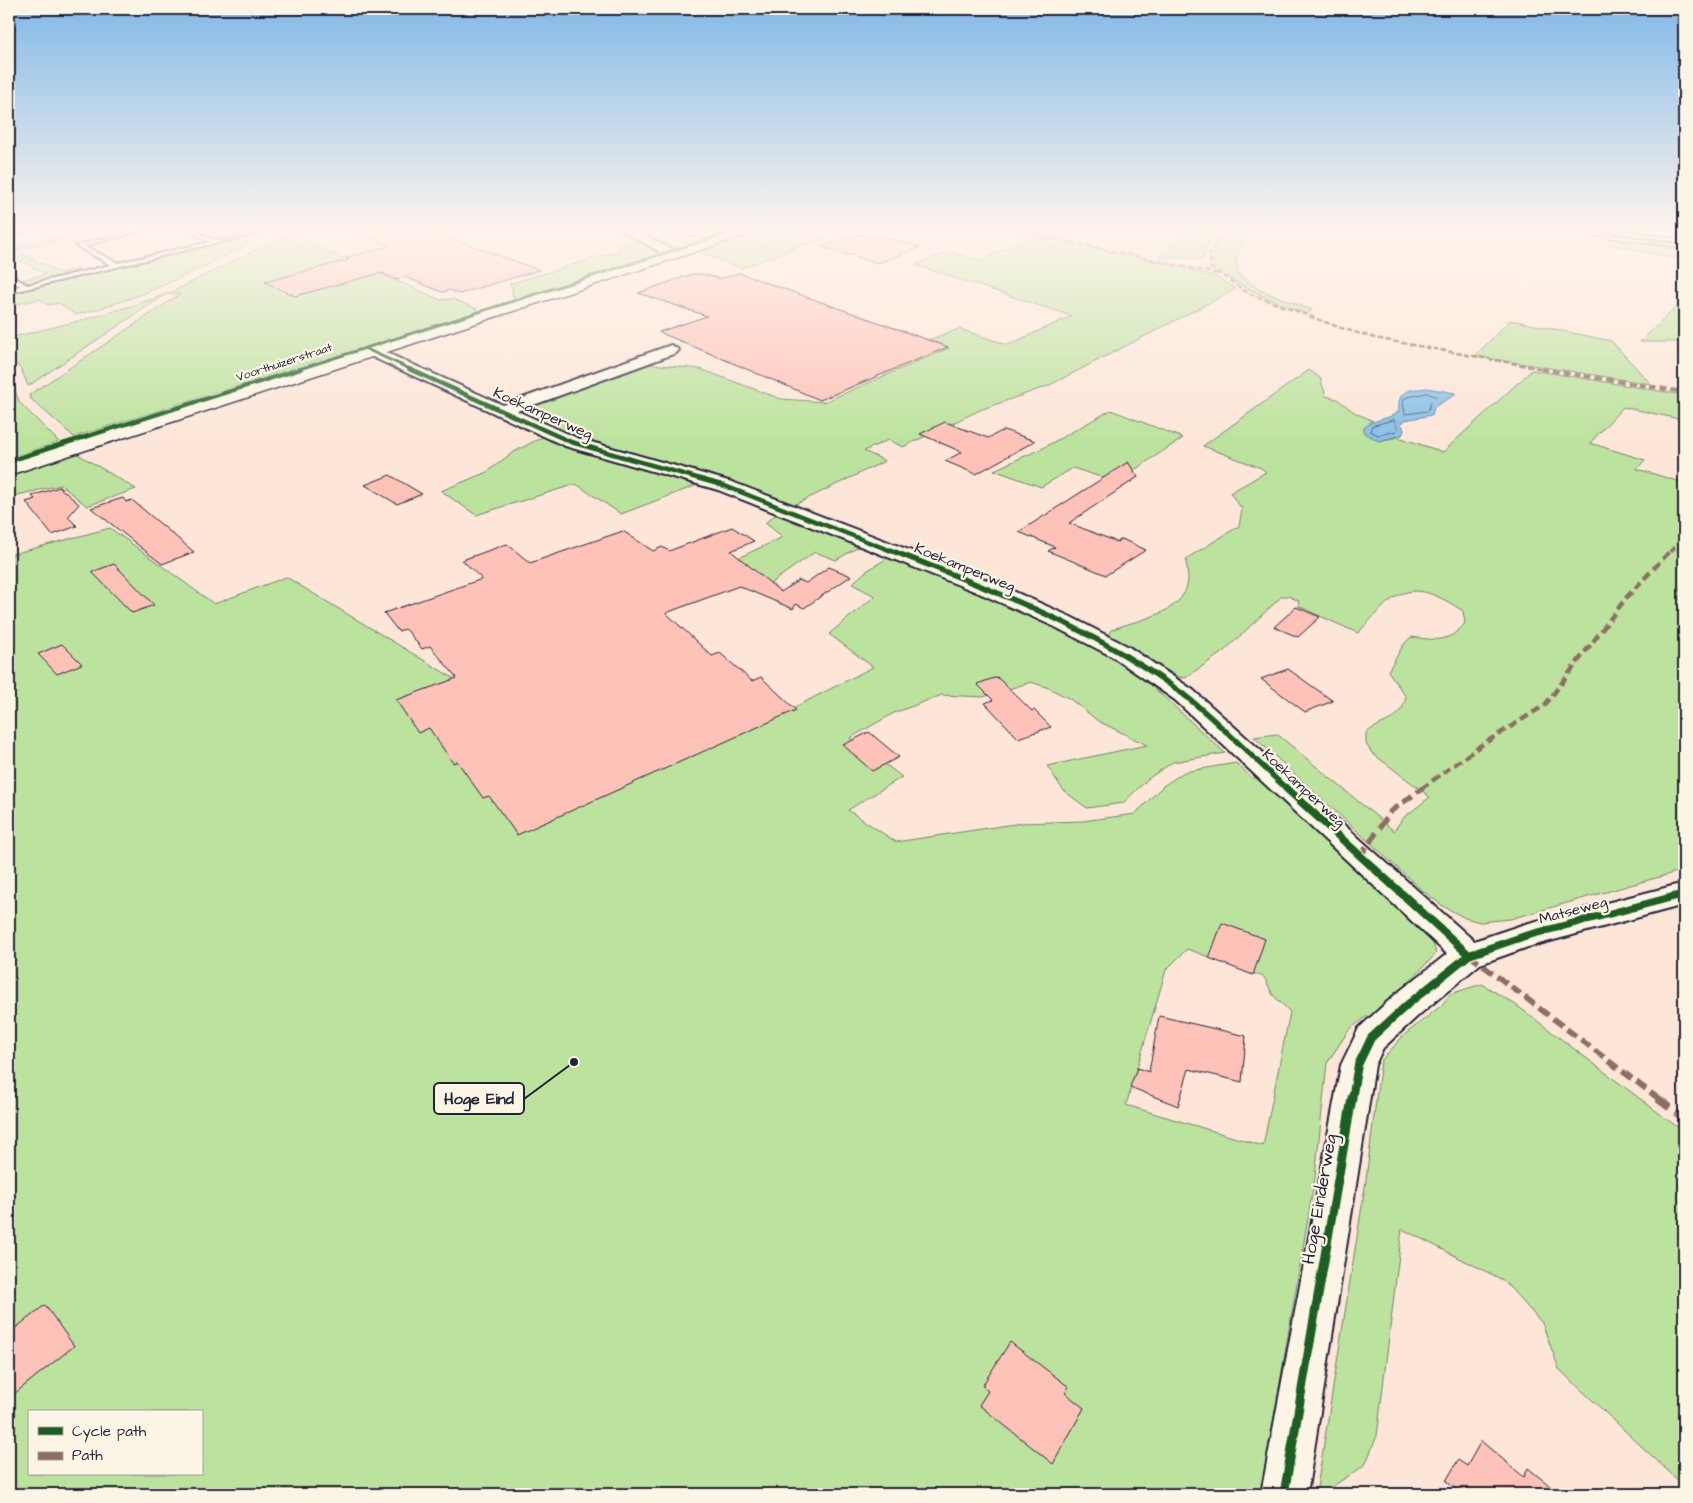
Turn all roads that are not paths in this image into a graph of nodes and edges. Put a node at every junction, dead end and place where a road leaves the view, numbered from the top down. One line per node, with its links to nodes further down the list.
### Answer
1 (532, 300): 3 (main road, Voorthuizerstraat)
2 (671, 350): 4 (street)
3 (373, 352): 4 (street, Koekamperweg); 5 (main road, Voorthuizerstraat)
4 (504, 410): 7 (street, Koekamperweg)
5 (9, 469)
6 (1684, 894): 7 (street, Matseweg)
7 (1469, 955): 8 (street, Hoge Einderweg)
8 (1284, 1494)

